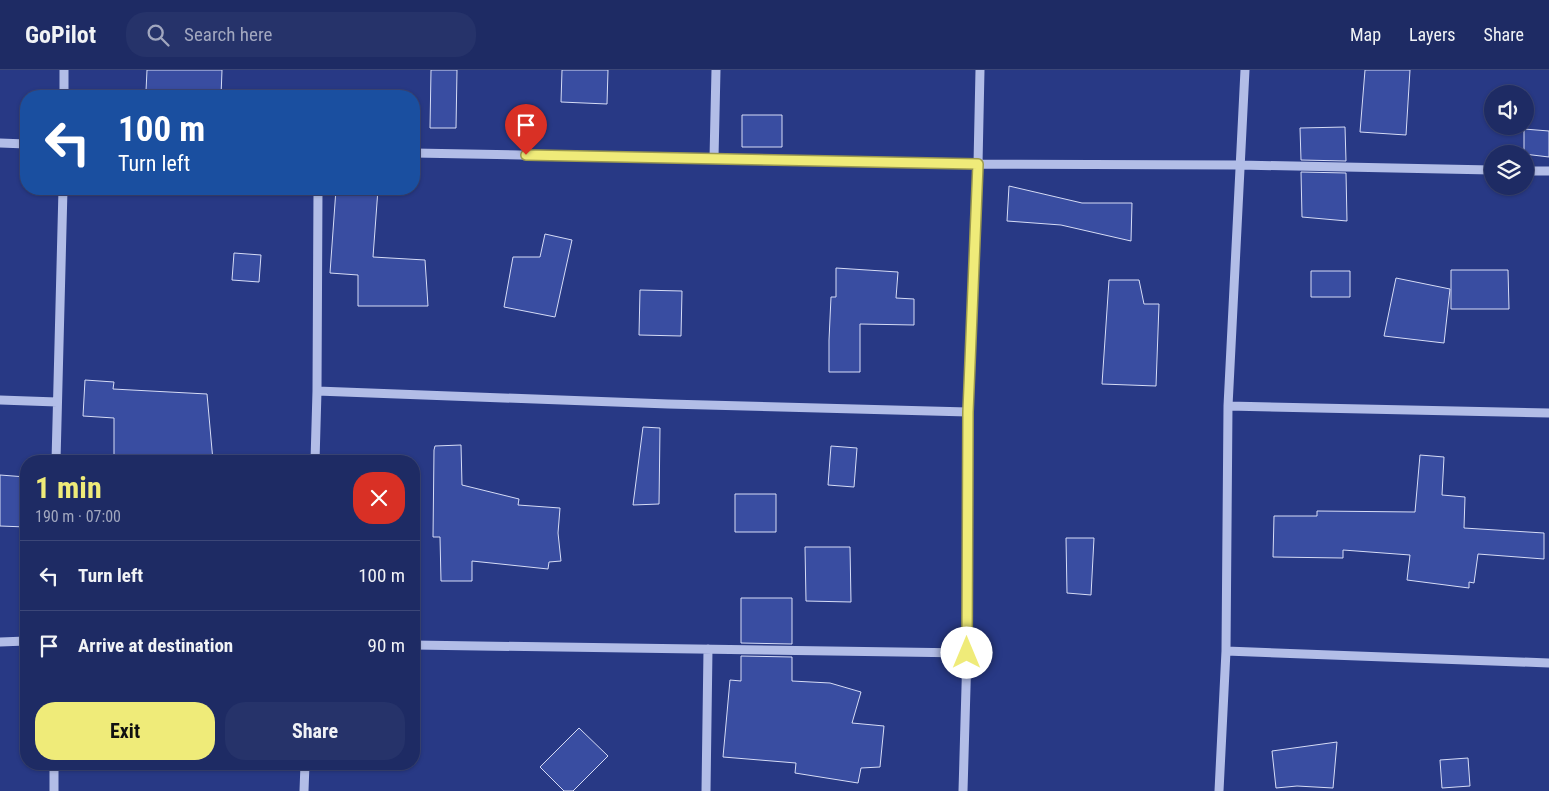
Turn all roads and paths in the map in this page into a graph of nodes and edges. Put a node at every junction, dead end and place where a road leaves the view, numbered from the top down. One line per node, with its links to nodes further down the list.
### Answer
1 (64, 70): 5 (street)
2 (716, 70): 9 (street)
3 (980, 70): 10 (street)
4 (1245, 70): 11 (street)
5 (64, 90)
6 (0, 143): 7 (street)
7 (20, 144)
8 (420, 153): 9 (street)
9 (714, 158): 10 (street)
10 (978, 164): 11 (street); 21 (street)
11 (1240, 165): 12 (street); 20 (street)
12 (1484, 170)
13 (1534, 171): 14 (street)
14 (1549, 171)
15 (63, 195): 19 (street)
16 (318, 195): 17 (street)
17 (317, 391): 21 (street); 24 (street)
18 (0, 400): 19 (street)
19 (57, 402): 23 (street)
20 (1228, 406): 22 (street); 29 (street)
21 (968, 412): 30 (street)
22 (1549, 413)
23 (56, 455)
24 (315, 455)
25 (0, 642): 26 (street)
26 (20, 642)
27 (420, 645): 28 (street)
28 (708, 649): 30 (street); 36 (street)
29 (1226, 651): 31 (street); 38 (street)
30 (967, 653): 37 (street)
31 (1549, 663)
32 (54, 770): 34 (street)
33 (305, 770): 35 (street)
34 (54, 791)
35 (304, 791)
36 (706, 791)
37 (963, 791)
38 (1219, 791)

